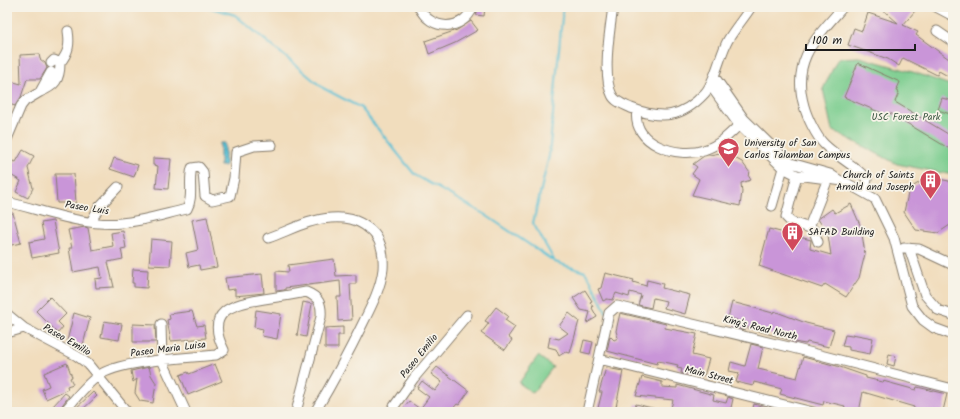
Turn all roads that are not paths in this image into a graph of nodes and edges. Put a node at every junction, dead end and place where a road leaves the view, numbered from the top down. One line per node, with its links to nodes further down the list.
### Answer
1 (418, 7): 2 (street)
2 (473, 7)
3 (613, 7): 15 (street)
4 (751, 7): 12 (street)
5 (843, 7): 23 (street)
6 (936, 7): 7 (street)
7 (953, 16)
8 (937, 30): 10 (street)
9 (68, 31): 11 (street)
10 (953, 42)
11 (54, 66): 14 (street); 14 (street)
12 (714, 76): 13 (street); 21 (street)
13 (710, 85): 15 (street); 16 (street)
14 (40, 92): 17 (street)
15 (637, 110): 16 (street)
16 (739, 125): 19 (street)
17 (7, 139)
18 (272, 145): 26 (street, Paseo Luis)
19 (783, 168): 20 (street); 25 (street)
20 (797, 175): 21 (street); 27 (street)
21 (828, 177): 23 (street); 27 (street)
22 (118, 187): 26 (street)
23 (865, 192): 30 (street)
24 (7, 202): 26 (street, Paseo Luis)
25 (772, 206)
26 (91, 222)
27 (809, 227): 29 (street)
28 (268, 238): 49 (street)
29 (818, 242)
30 (897, 248): 31 (street); 39 (street)
31 (909, 248): 32 (street); 35 (street)
32 (953, 265)
33 (7, 314): 37 (street, Paseo Emilio)
34 (467, 315): 50 (street, Paseo Emilio)
35 (953, 315)
36 (161, 324): 41 (street)
37 (24, 328): 38 (street); 42 (street, Paseo Emilio)
38 (7, 333)
39 (953, 334)
40 (599, 359): 43 (street, King's Road North); 44 (street, Main Street); 51 (street, King's Road North)
41 (162, 360): 42 (street, Paseo Maria Luisa); 47 (street); 48 (street, Paseo Maria Luisa)
42 (98, 376): 45 (street); 46 (street, Paseo Emilio)
43 (953, 389)
44 (780, 408): 52 (street, Main Street)
45 (64, 412)
46 (127, 412)
47 (186, 412)
48 (296, 412)
49 (315, 412)
50 (390, 412)
51 (587, 412)
52 (813, 412)

